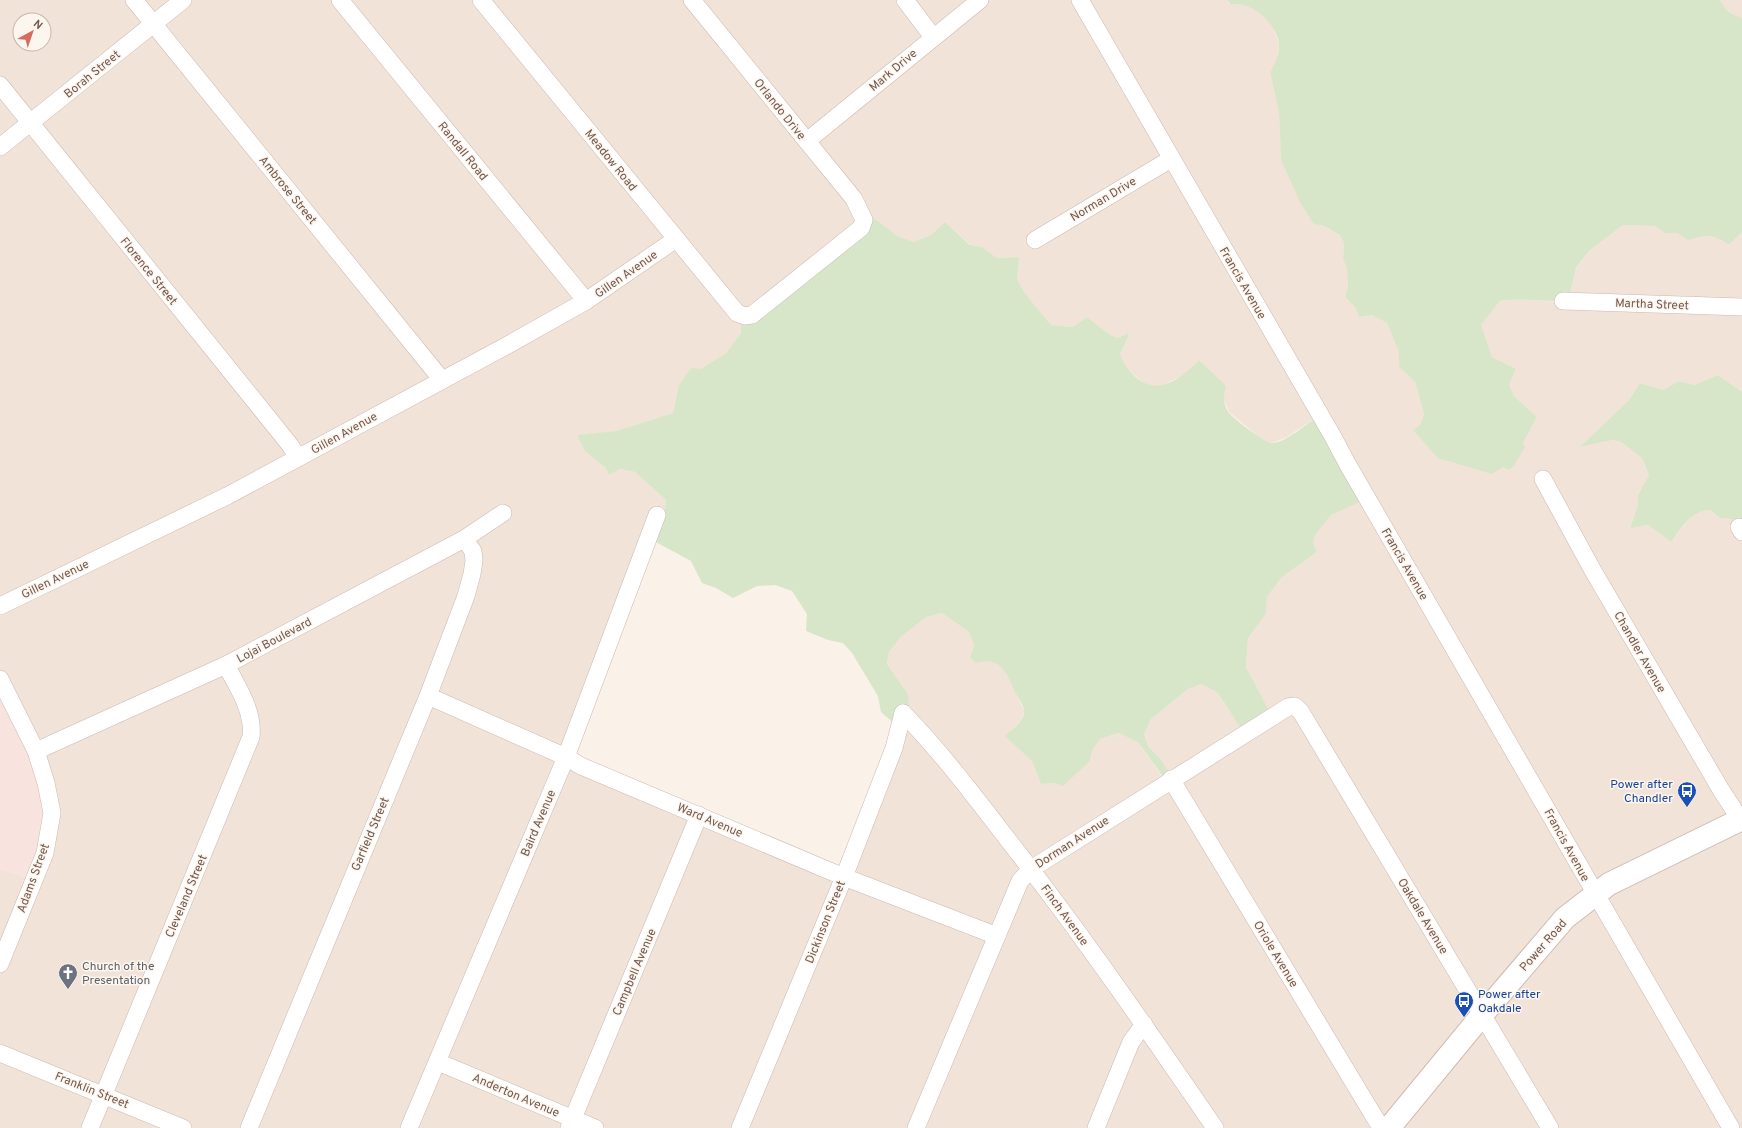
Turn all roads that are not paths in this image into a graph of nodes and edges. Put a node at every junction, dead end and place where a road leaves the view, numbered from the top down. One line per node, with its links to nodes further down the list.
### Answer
1 (134, 0): 9 (street, Ambrose Street)
2 (183, 0): 9 (street, Borah Street)
3 (340, 0): 18 (street, Randall Road)
4 (481, 0): 16 (street, Meadow Road)
5 (692, 0): 13 (street, Orlando Drive)
6 (905, 0): 10 (street)
7 (980, 0): 10 (street, Mark Drive)
8 (1080, 0): 15 (street, Francis Avenue)
9 (153, 24): 12 (street, Borah Street); 22 (street, Ambrose Street)
10 (933, 37): 13 (street, Mark Drive)
11 (0, 85): 12 (street, Florence Street)
12 (31, 123): 14 (street, Borah Street); 23 (street, Florence Street)
13 (807, 141): 21 (street, Orlando Drive)
14 (0, 147)
15 (1171, 159): 17 (street, Norman Drive); 41 (street, Francis Avenue)
16 (676, 239): 18 (street, Gillen Avenue); 21 (street, Meadow Road)
17 (1035, 240)
18 (586, 301): 22 (street, Gillen Avenue)
19 (1563, 301): 20 (street, Martha Street)
20 (1742, 307)
21 (745, 316)
22 (442, 380): 23 (street, Gillen Avenue)
23 (298, 458): 28 (street, Gillen Avenue)
24 (1543, 479): 38 (street, Chandler Avenue)
25 (503, 513): 27 (street, Lojai Boulevard)
26 (657, 514): 35 (street, Baird Avenue)
27 (464, 539): 29 (street, Lojai Boulevard); 31 (street, Garfield Street)
28 (0, 606)
29 (226, 665): 34 (street, Lojai Boulevard); 48 (street, Cleveland Street)
30 (0, 679): 34 (street, Adams Street)
31 (428, 696): 35 (street, Ward Avenue); 52 (street, Garfield Street)
32 (1295, 706): 36 (street, Dorman Avenue); 44 (street, Oakdale Avenue)
33 (902, 713): 39 (street, Finch Avenue); 40 (street, Dickinson Street)
34 (36, 751): 43 (street, Adams Street)
35 (566, 757): 37 (street, Ward Avenue); 47 (street, Baird Avenue)
36 (1171, 780): 39 (street, Dorman Avenue); 59 (street, Oriole Avenue)
37 (699, 815): 40 (street, Ward Avenue); 49 (street, Campbell Avenue)
38 (1742, 820): 41 (main road, Power Road)
39 (1031, 869): 42 (street, Dorman Avenue); 45 (street, Finch Avenue)
40 (844, 877): 42 (street, Ward Avenue); 55 (street, Dickinson Street)
41 (1594, 894): 44 (main road, Power Road); 62 (street, Francis Avenue)
42 (997, 936): 56 (street, Dorman Avenue)
43 (0, 964)
44 (1482, 1015): 60 (main road, Power Road); 61 (street, Oakdale Avenue)
45 (1144, 1024): 57 (street); 58 (street, Finch Avenue)
46 (0, 1053): 48 (street, Franklin Street)
47 (438, 1062): 49 (street, Anderton Avenue); 53 (street, Baird Avenue)
48 (105, 1095): 50 (street, Cleveland Street); 51 (street, Franklin Street)
49 (571, 1123): 54 (street, Anderton Avenue)
50 (90, 1128)
51 (183, 1128)
52 (248, 1128)
53 (409, 1128)
54 (595, 1128)
55 (740, 1128)
56 (916, 1128)
57 (1096, 1128)
58 (1214, 1128)
59 (1381, 1128)
60 (1389, 1128)
61 (1550, 1128)
62 (1731, 1128)

